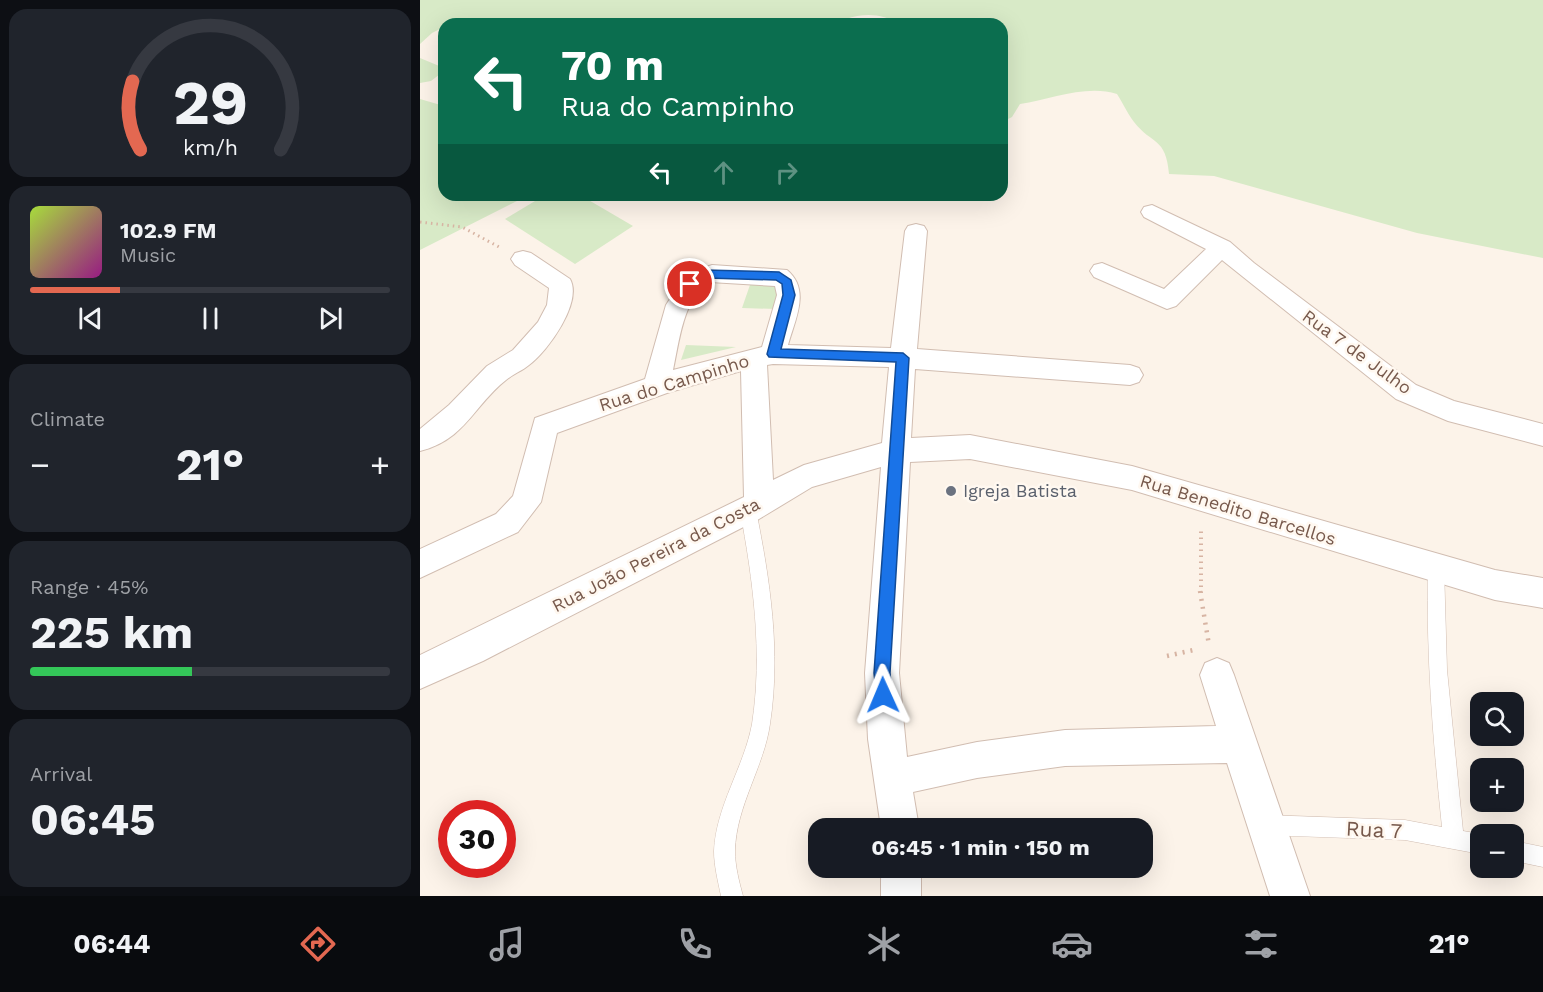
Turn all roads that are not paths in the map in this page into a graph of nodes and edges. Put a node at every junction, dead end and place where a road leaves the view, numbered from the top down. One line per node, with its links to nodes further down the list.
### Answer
1 (1152, 212): 3 (street, Rua 7 de Julho)
2 (916, 231): 7 (street)
3 (1222, 247): 5 (street); 10 (street, Rua 7 de Julho)
4 (523, 259): 11 (street)
5 (1102, 271)
6 (764, 356): 7 (street, Rua do Campinho); 9 (street, Rua do Campinho); 9 (street); 13 (street)
7 (903, 358): 8 (street, Rua do Campinho); 12 (street)
8 (1130, 375)
9 (657, 385): 14 (street, Rua do Campinho)
10 (1543, 435)
11 (420, 440)
12 (896, 451): 13 (street, Rua João Pereira da Costa); 15 (street, Rua Benedito Barcellos); 20 (street)
13 (754, 506): 18 (street, Rua João Pereira da Costa); 28 (lane)
14 (420, 564)
15 (1436, 568): 16 (street, Rua Benedito Barcellos); 23 (lane)
16 (1543, 593)
17 (1214, 661): 19 (street)
18 (420, 672)
19 (1240, 744): 20 (street); 22 (street)
20 (894, 778): 21 (street)
21 (899, 818)
22 (1266, 825): 23 (lane, Rua 7); 30 (street)
23 (1454, 838): 24 (lane, Rua 7)
24 (1470, 842)
25 (1524, 853): 26 (lane)
26 (1543, 857)
27 (901, 878): 29 (street)
28 (732, 896)
29 (901, 896)
30 (1290, 896)

